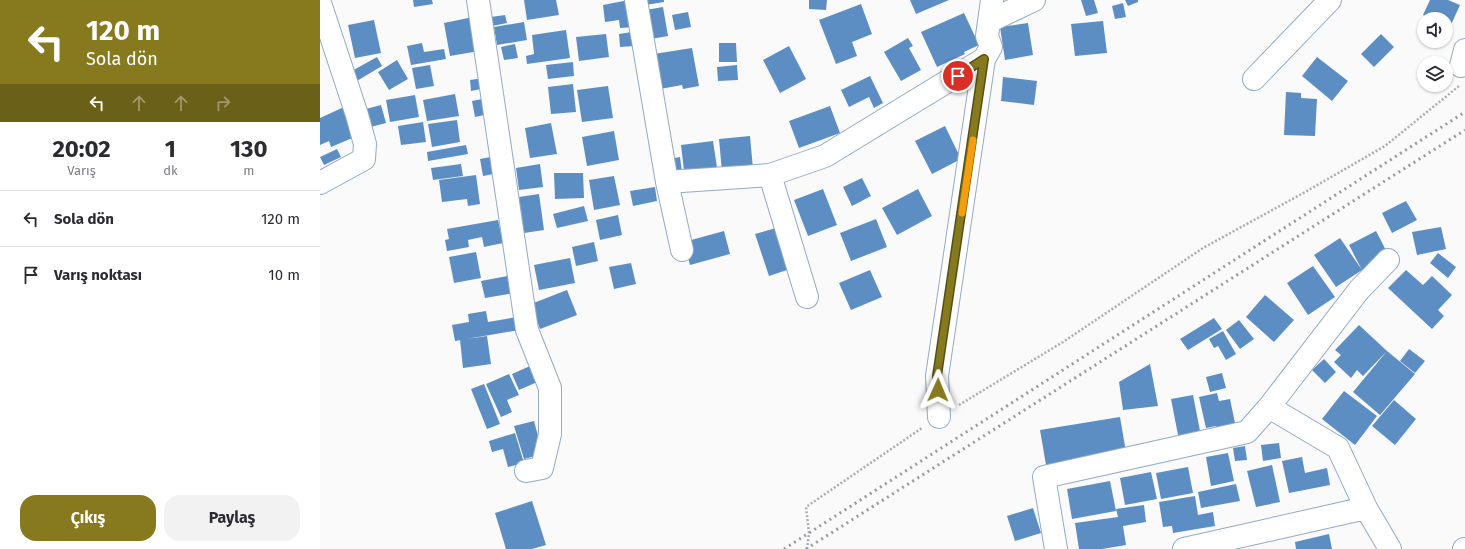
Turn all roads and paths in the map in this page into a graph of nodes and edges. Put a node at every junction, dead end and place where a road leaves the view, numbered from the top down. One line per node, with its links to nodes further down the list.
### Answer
1 (478, 0): 18 (street)
2 (636, 0): 11 (street)
3 (1034, 0): 6 (street)
4 (1330, 0): 9 (street)
5 (324, 4): 12 (street)
6 (991, 11): 8 (street)
7 (1463, 58): 17 (path)
8 (984, 59): 10 (street); 17 (street)
9 (1254, 79)
10 (770, 175): 11 (street); 15 (street)
11 (667, 182): 13 (street)
12 (320, 183)
13 (682, 250)
14 (1388, 260): 16 (street)
15 (807, 297)
16 (1269, 407): 19 (street); 22 (street)
17 (939, 417): 21 (path)
18 (526, 471)
19 (1366, 508): 20 (street); 24 (street)
20 (1208, 546): 23 (street)
21 (807, 549)
22 (1056, 549)
23 (1184, 549)
24 (1390, 549)

